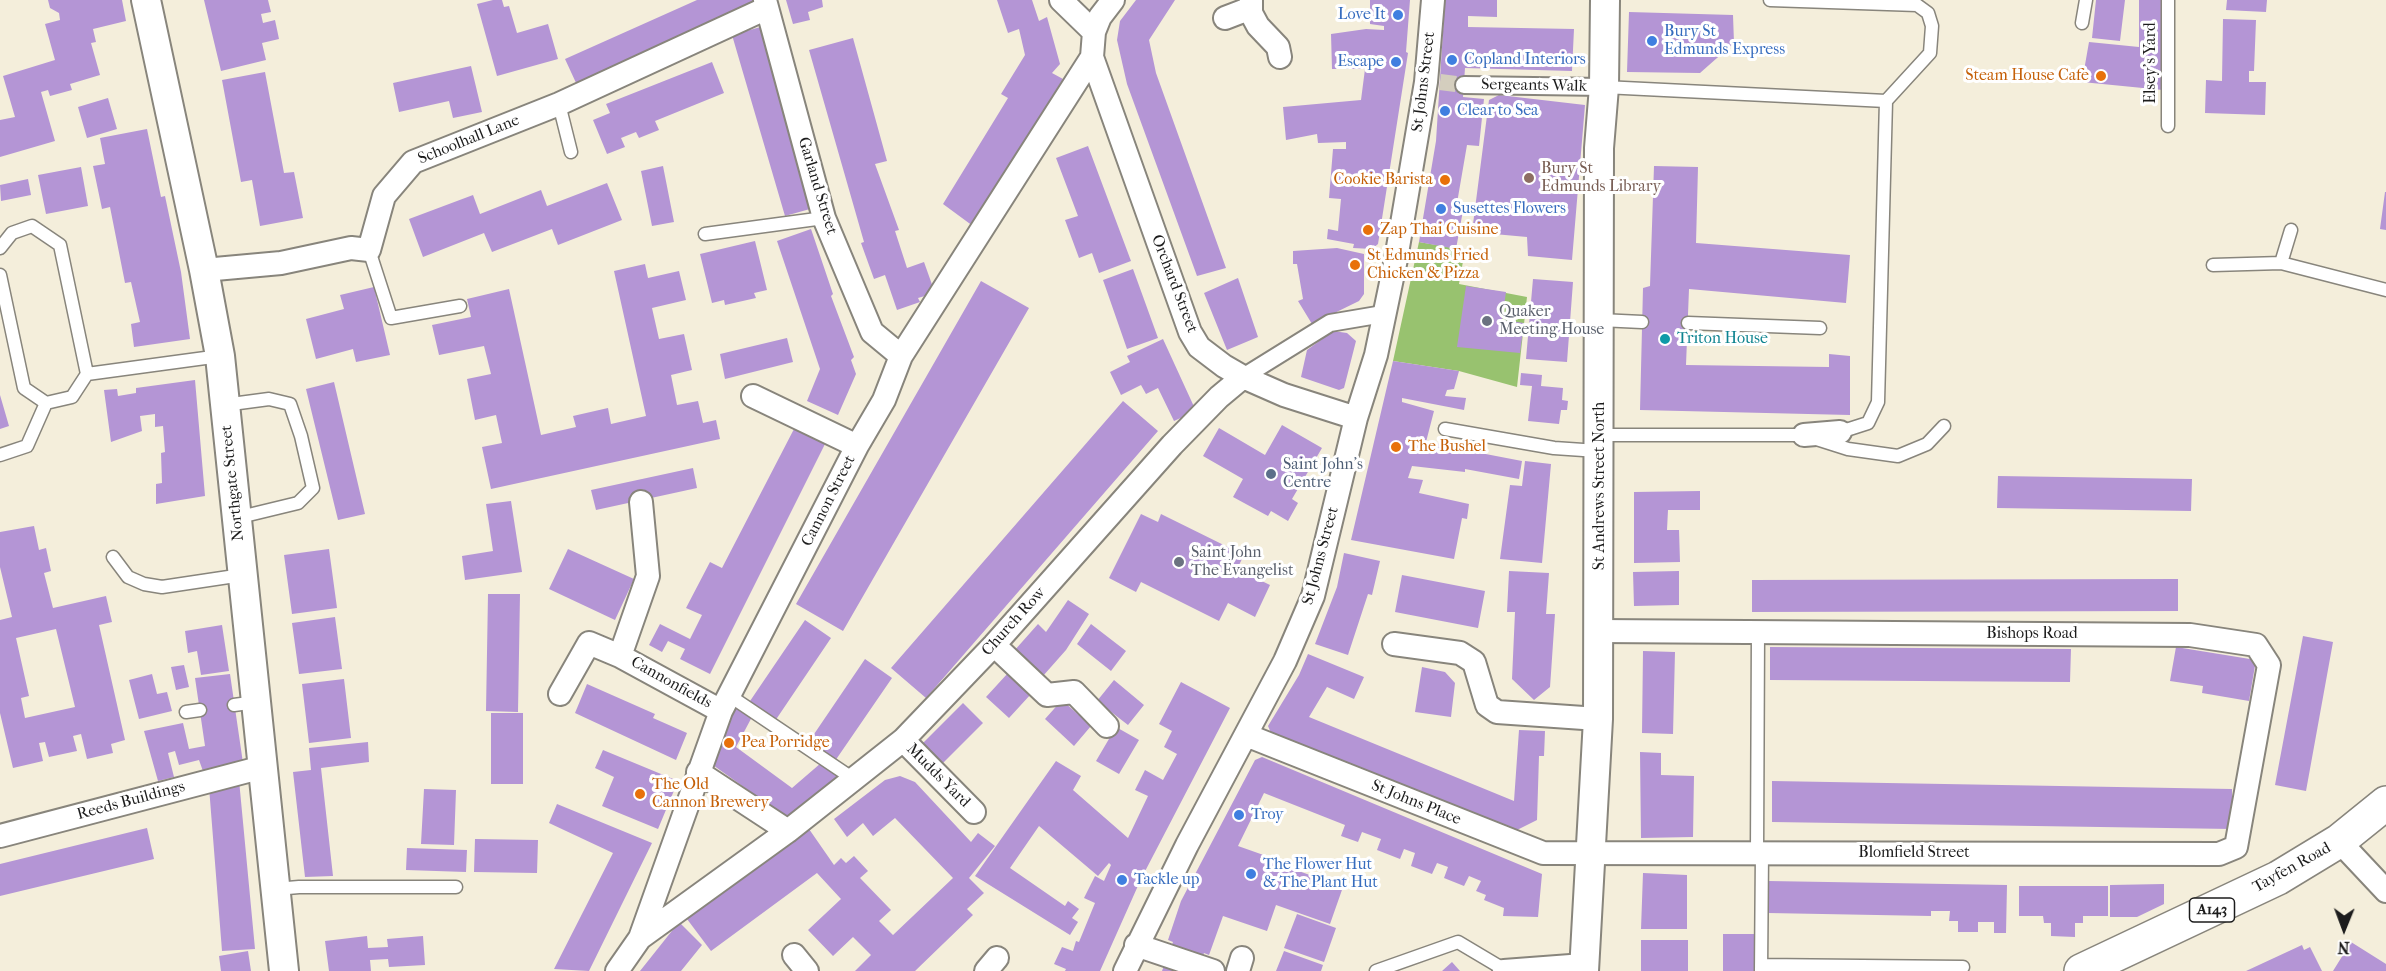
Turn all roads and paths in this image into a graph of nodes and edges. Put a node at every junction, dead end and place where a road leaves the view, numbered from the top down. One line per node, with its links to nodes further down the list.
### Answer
1 (146, 0): 29 (street, Northgate Street)
2 (1061, 0): 13 (street)
3 (1113, 0): 13 (street)
4 (1433, 0): 33 (street, St Johns Street)
5 (1605, 0): 17 (street, St Andrews Street North)
6 (1770, 0): 18 (lane)
7 (2086, 0): 12 (lane)
8 (2168, 0): 20 (lane, Elsey's Yard)
9 (766, 4): 19 (street, Schoolhall Lane); 22 (street, Garland Street)
10 (1251, 4): 11 (street); 15 (street)
11 (1225, 18)
12 (2082, 23)
13 (1094, 32): 14 (street)
14 (1092, 57): 39 (street, Cannon Street); 41 (street, Orchard Street)
15 (1280, 57)
16 (1464, 85): 17 (street, Sergeants Walk)
17 (1604, 87): 18 (lane); 34 (street, St Andrews Street North)
18 (1886, 101): 48 (lane)
19 (558, 104): 21 (lane); 26 (street, Schoolhall Lane)
20 (2168, 126)
21 (571, 152)
22 (824, 218): 24 (lane); 39 (street, Garland Street)
23 (2291, 230): 27 (lane)
24 (705, 234)
25 (0, 248): 40 (lane)
26 (369, 250): 29 (street); 32 (lane)
27 (2281, 263): 28 (lane); 31 (lane)
28 (2214, 265)
29 (204, 270): 38 (street, Northgate Street)
30 (0, 275): 43 (lane)
31 (2386, 290)
32 (460, 306)
33 (1383, 314): 41 (street, Church Row); 45 (street, St Johns Street)
34 (1600, 320): 35 (lane); 50 (street, St Andrews Street North)
35 (1642, 322)
36 (1688, 323): 37 (lane)
37 (1820, 328)
38 (220, 356): 40 (lane); 44 (street, Northgate Street)
39 (902, 356): 51 (street, Cannon Street)
40 (87, 374): 43 (lane)
41 (1243, 376): 45 (street, Orchard Street); 60 (street, Church Row)
42 (753, 396): 51 (street)
43 (46, 403): 52 (lane)
44 (224, 405): 54 (street, Northgate Street); 54 (lane)
45 (1356, 418): 68 (street, St Johns Street)
46 (1944, 426): 49 (lane)
47 (1445, 429): 50 (lane)
48 (1840, 432): 49 (street)
49 (1804, 435): 50 (lane)
50 (1600, 443): 57 (street, St Andrews Street North)
51 (857, 446): 63 (street, Cannon Street)
52 (0, 455)
53 (641, 502): 61 (street, Cannonfields)
54 (236, 518): 56 (street, Northgate Street)
55 (113, 557): 56 (lane)
56 (242, 575): 70 (street, Northgate Street)
57 (1599, 631): 58 (street, Bishops Road); 66 (street, St Andrews Street North)
58 (1758, 632): 78 (street, Bishops Road); 79 (lane)
59 (1394, 644): 66 (street)
60 (994, 645): 67 (street); 69 (street, Church Row)
61 (620, 656): 62 (street, Cannonfields); 63 (street, Cannonfields)
62 (560, 694)
63 (726, 704): 71 (street, Cannon Street); 72 (lane)
64 (200, 710): 65 (lane)
65 (186, 712)
66 (1598, 719): 80 (street, St Andrews Street North)
67 (1107, 726)
68 (1246, 735): 80 (street, St Johns Place); 85 (street, St Johns Street)
69 (903, 740): 72 (street, Church Row); 74 (street, Mudds Yard)
70 (263, 767): 76 (street, Reeds Buildings); 82 (street, Northgate Street)
71 (698, 772): 75 (street); 84 (street, Cannon Street)
72 (855, 780): 75 (street, Church Row)
73 (2386, 803): 77 (main road, A143)
74 (974, 812)
75 (788, 831): 84 (street, Church Row)
76 (0, 836)
77 (2339, 841): 83 (street); 95 (main road, Tayfen Road / A143)
78 (2236, 847): 79 (street, Blomfield Street)
79 (1760, 852): 80 (street, Blomfield Street); 88 (lane)
80 (1590, 854): 87 (street, St Andrews Street North)
81 (456, 888): 82 (lane)
82 (276, 889): 90 (street, Northgate Street)
83 (2386, 891)
84 (640, 938): 91 (street, Cannon Street)
85 (1136, 945): 92 (street, St Johns Street); 93 (street)
86 (1963, 967): 88 (lane)
87 (1584, 968): 89 (street)
88 (1761, 968)
89 (1505, 970): 94 (lane)
90 (284, 971)
91 (617, 971)
92 (1125, 971)
93 (1213, 971)
94 (1376, 971)
95 (2081, 971)

